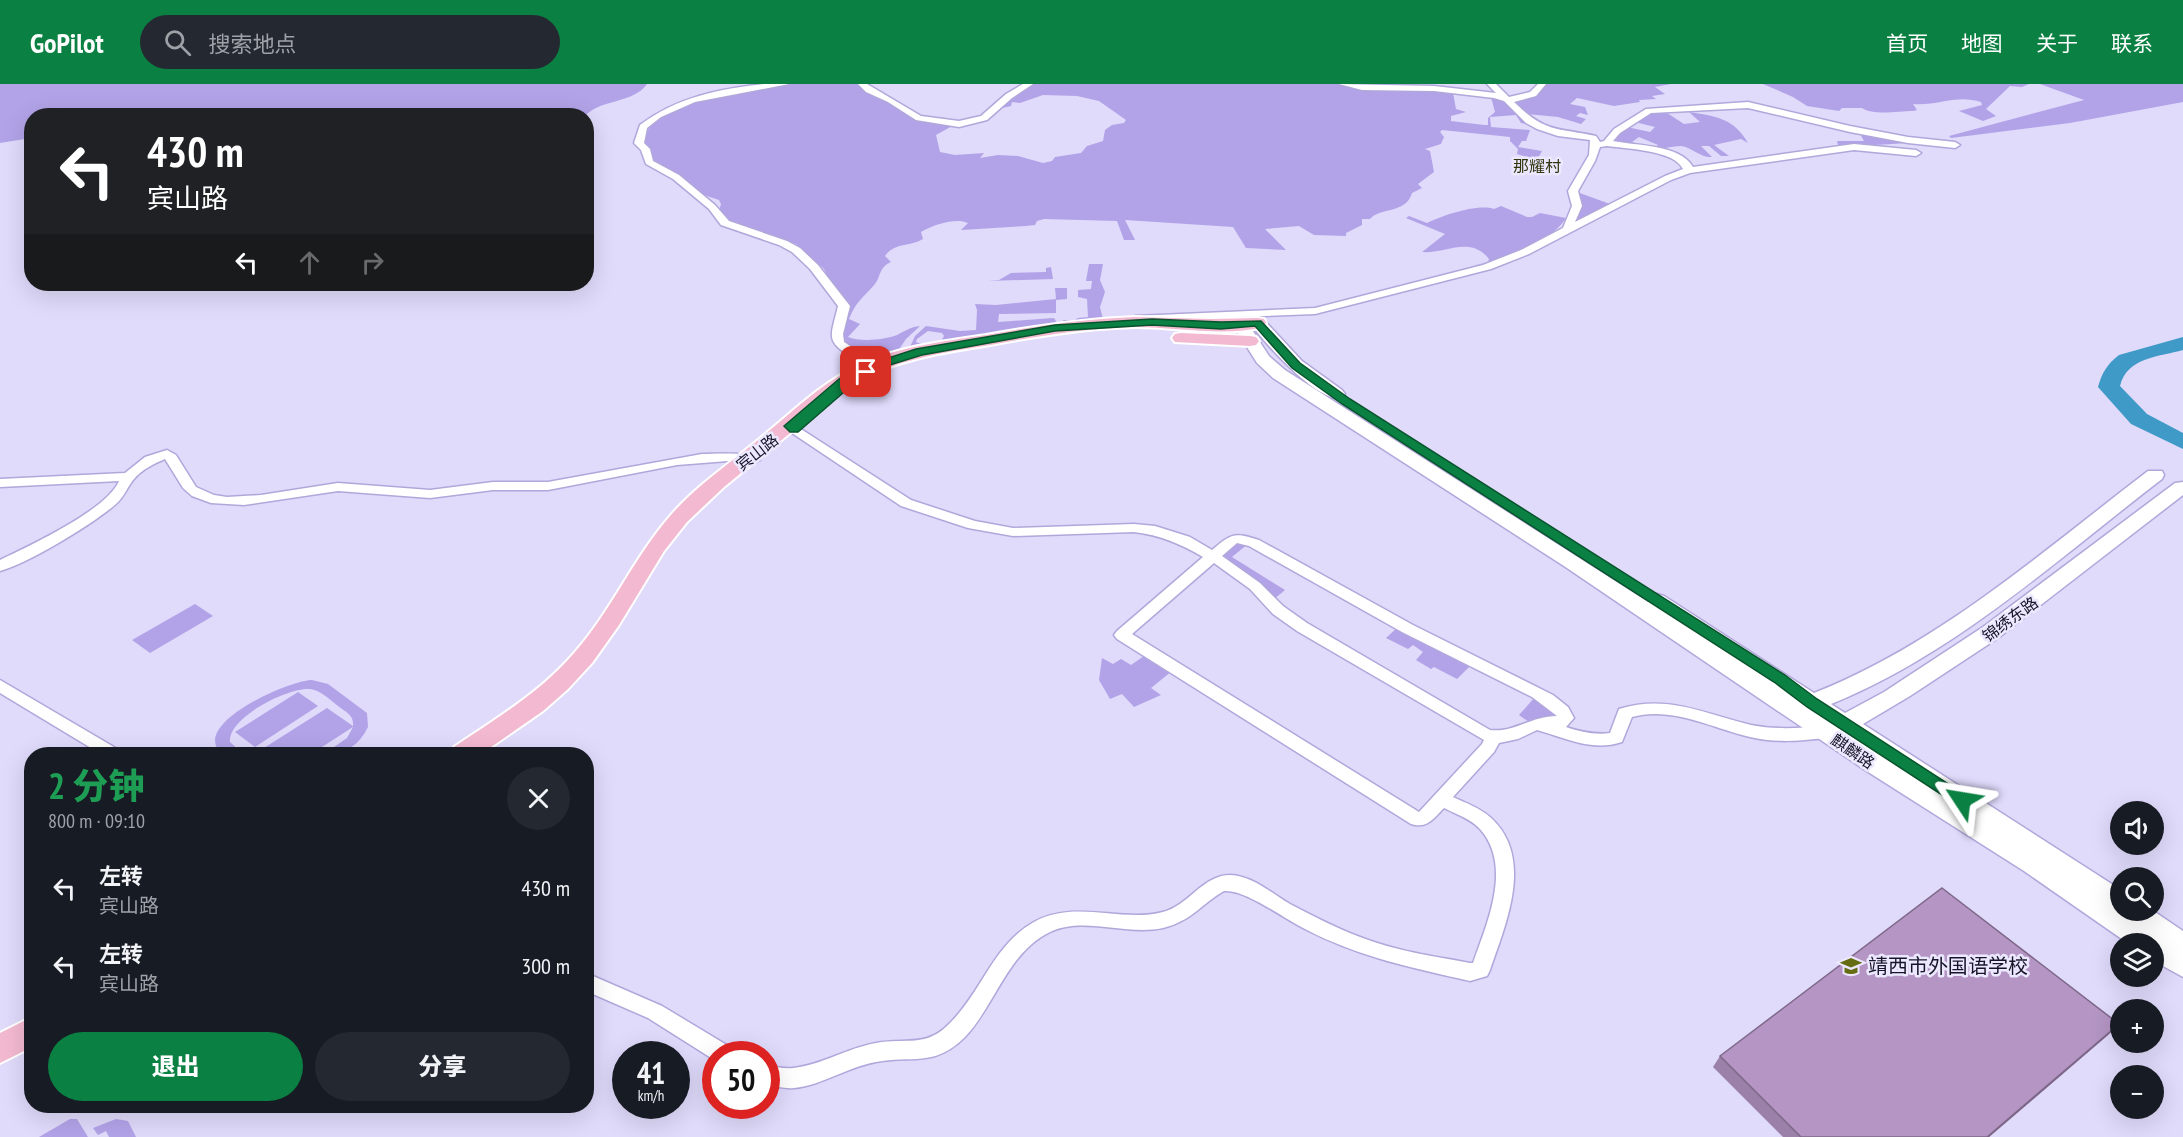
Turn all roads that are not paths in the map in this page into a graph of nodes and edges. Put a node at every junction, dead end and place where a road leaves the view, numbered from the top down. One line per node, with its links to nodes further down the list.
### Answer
1 (785, 84): 16 (street)
2 (862, 84): 3 (street)
3 (1029, 84)
4 (1343, 84): 8 (street)
5 (1491, 84): 7 (street)
6 (1542, 84): 7 (street)
7 (1508, 100): 8 (street)
8 (1529, 121): 9 (street)
9 (1602, 144): 10 (street); 12 (street); 13 (street)
10 (1955, 145)
11 (1916, 153): 12 (street)
12 (1688, 171): 13 (street)
13 (1567, 230): 14 (street)
14 (1118, 322): 15 (main road, 宾山路); 16 (main road, 宾山路)
15 (1249, 330): 17 (main road, 宾山路); 26 (main road, 麒麟路)
16 (872, 366): 17 (main road, 宾山路)
17 (792, 428): 18 (main road, 宾山路); 23 (street)
18 (751, 460): 20 (street); 32 (main road, 宾山路); 33 (main road, 宾山路)
19 (2155, 475): 26 (main road, 锦绣东路)
20 (128, 477): 21 (street); 24 (street)
21 (0, 483)
22 (2182, 487): 28 (main road, 锦绣东路)
23 (1214, 556): 27 (street); 30 (street); 34 (street)
24 (0, 566)
25 (0, 686): 31 (street)
26 (1804, 707): 28 (main road, 麒麟路); 29 (main road, 麒麟路)
27 (1536, 724): 29 (street); 30 (street)
28 (1845, 724): 29 (main road, 锦绣东路); 35 (main road, 麒麟路)
29 (1825, 732): 37 (main road, 麒麟路)
30 (1494, 738): 34 (street)
31 (101, 747)
32 (474, 747)
33 (483, 747)
34 (1442, 799): 47 (street)
35 (2110, 897)
36 (2147, 921): 38 (main road)
37 (2134, 933)
38 (2183, 945)
39 (2164, 953): 40 (main road, 麒麟路)
40 (2183, 965)
41 (594, 985): 44 (street)
42 (24, 1030): 45 (main road)
43 (24, 1036): 46 (main road)
44 (702, 1041)
45 (0, 1043)
46 (0, 1049)
47 (780, 1077)

